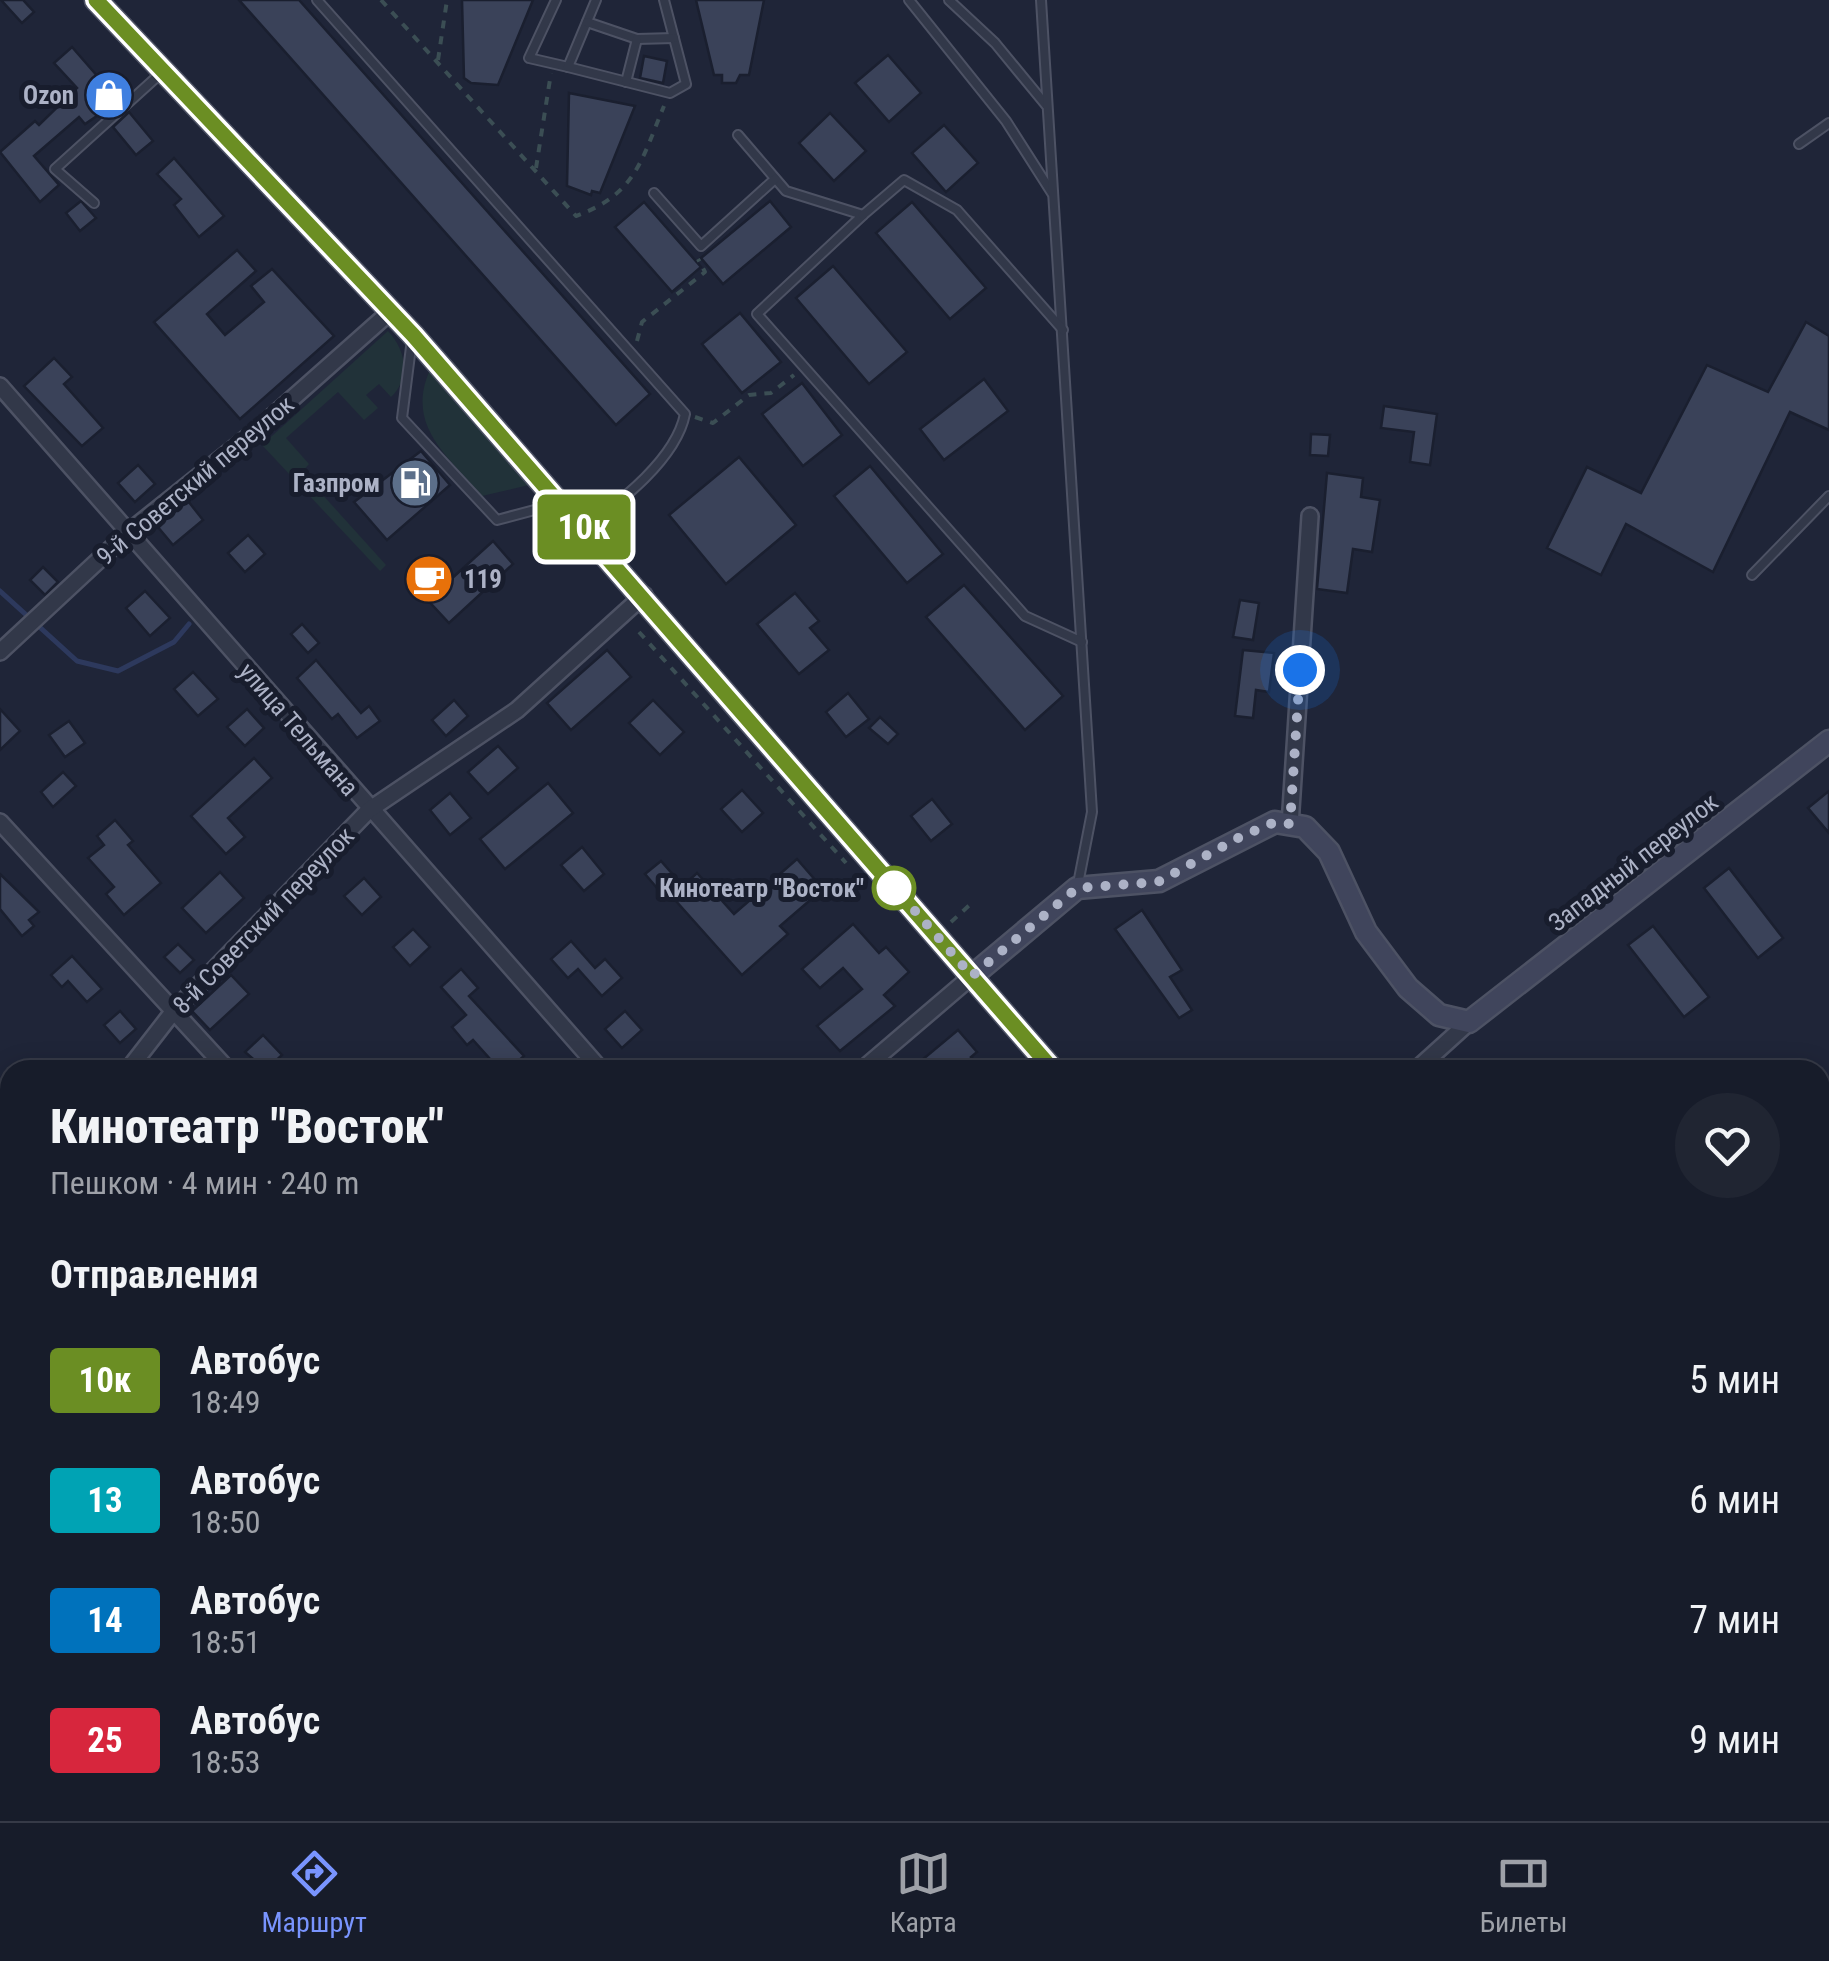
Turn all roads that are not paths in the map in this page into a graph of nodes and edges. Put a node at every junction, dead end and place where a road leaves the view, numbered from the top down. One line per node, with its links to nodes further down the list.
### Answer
1 (96, 0): 13 (main road)
2 (317, 0): 31 (lane)
3 (556, 0): 12 (lane)
4 (596, 0): 9 (lane)
5 (664, 0): 10 (lane)
6 (909, 0): 21 (lane)
7 (950, 0): 15 (lane)
8 (1041, 0): 15 (lane)
9 (587, 22): 11 (lane); 12 (lane)
10 (674, 38): 11 (lane); 14 (lane)
11 (637, 39): 14 (lane)
12 (568, 68): 14 (lane)
13 (163, 71): 22 (lane); 24 (main road)
14 (626, 82)
15 (1046, 105): 21 (lane)
16 (1829, 122): 18 (lane)
17 (738, 135): 19 (lane)
18 (1799, 144)
19 (776, 179): 20 (lane); 23 (lane)
20 (654, 193)
21 (1054, 196): 25 (lane)
22 (94, 203)
23 (863, 215): 25 (lane); 35 (lane)
24 (391, 310): 26 (main road); 32 (street, 9-й Советский переулок)
25 (1063, 330): 35 (lane)
26 (413, 335): 29 (main road); 29 (lane)
27 (0, 386): 32 (street, улица Тельмана)
28 (1829, 496): 33 (lane)
29 (562, 502): 31 (main road)
30 (1310, 516): 40 (street)
31 (585, 528): 34 (main road)
32 (130, 531): 36 (street, 9-й Советский переулок); 38 (street, улица Тельмана)
33 (1752, 575)
34 (644, 595): 38 (street, 8-й Советский переулок); 42 (main road)
35 (1082, 642): 41 (lane)
36 (0, 652)
37 (1829, 741): 44 (main road, Западный переулок)
38 (369, 810): 43 (street, 8-й Советский переулок); 47 (street, улица Тельмана)
39 (0, 822): 43 (street)
40 (1290, 824): 41 (main road); 44 (main road)
41 (1077, 888): 42 (main road)
42 (972, 976): 48 (street); 49 (main road)
43 (174, 1012): 45 (street, 8-й Советский переулок); 46 (street)
44 (1469, 1022): 50 (street)
45 (136, 1060)
46 (219, 1060)
47 (591, 1060)
48 (874, 1060)
49 (1045, 1060)
50 (1434, 1060)

